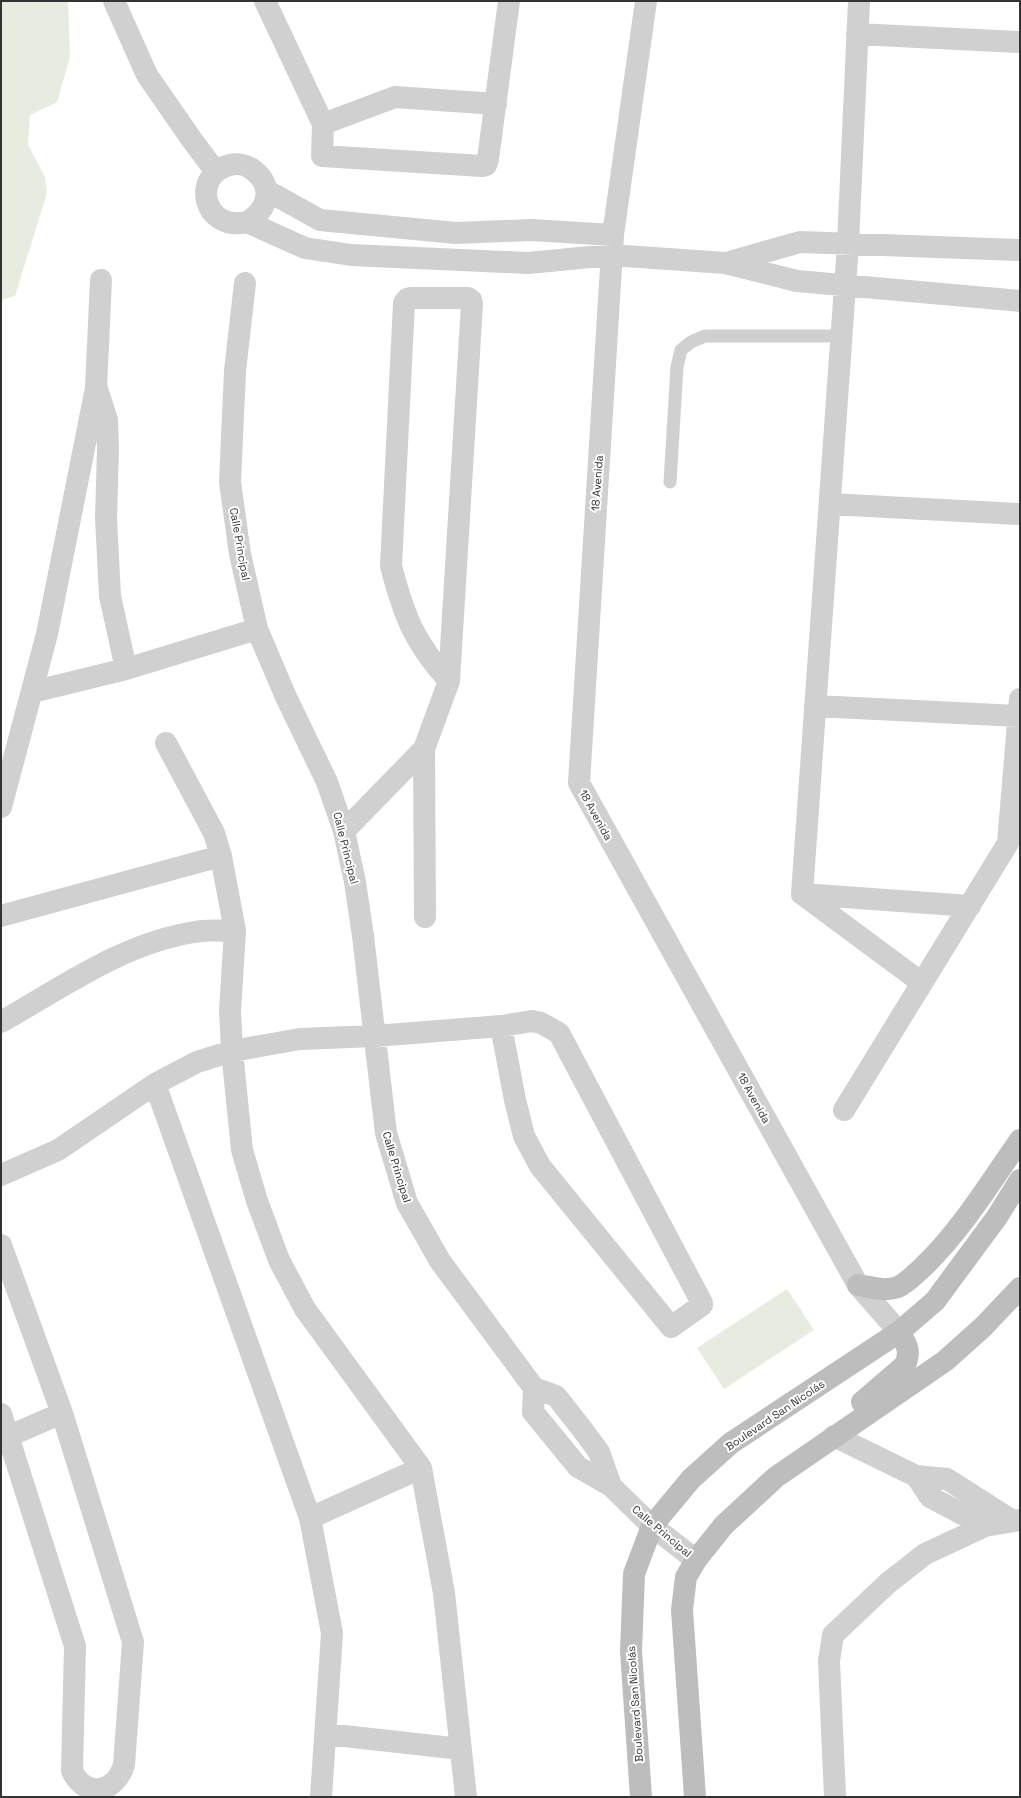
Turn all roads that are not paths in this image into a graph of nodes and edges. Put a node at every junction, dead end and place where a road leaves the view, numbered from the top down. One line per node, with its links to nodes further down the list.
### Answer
1 (114, 1): 10 (street)
2 (265, 1): 9 (street)
3 (509, 1): 8 (street)
4 (646, 1): 13 (street, 18 Avenida)
5 (859, 1): 6 (street)
6 (857, 34): 7 (street); 14 (street)
7 (1020, 42)
8 (496, 104): 9 (street); 9 (street)
9 (323, 124)
10 (216, 172): 11 (street); 12 (street)
11 (266, 190): 12 (street); 13 (street)
12 (247, 222): 13 (street)
13 (613, 236): 16 (street); 53 (street, 18 Avenida)
14 (848, 244): 15 (street); 16 (street); 19 (street)
15 (1020, 250)
16 (725, 263): 19 (street)
17 (101, 280): 22 (street)
18 (244, 283): 26 (street, Calle Principal)
19 (845, 286): 20 (street); 21 (street)
20 (1020, 301)
21 (842, 336): 23 (lane); 24 (street)
22 (96, 388): 27 (street); 29 (street)
23 (670, 482)
24 (830, 504): 25 (street); 30 (street)
25 (1020, 514)
26 (256, 628): 27 (street); 35 (street, Calle Principal)
27 (126, 669): 29 (street)
28 (449, 681): 28 (street); 33 (street)
29 (32, 692): 34 (street)
30 (815, 706): 31 (street); 37 (street)
31 (1019, 708): 38 (street)
32 (166, 743): 36 (street)
33 (424, 749): 35 (street); 40 (street)
34 (1, 808)
35 (344, 831): 45 (street, Calle Principal)
36 (221, 856): 39 (street); 41 (street)
37 (802, 894): 38 (street); 42 (street)
38 (970, 906): 42 (street)
39 (1, 916)
40 (425, 917)
41 (235, 931): 43 (street); 46 (street)
42 (922, 983): 48 (street)
43 (1, 1022)
44 (501, 1026): 44 (street); 45 (street)
45 (375, 1036): 46 (street); 64 (street, Calle Principal)
46 (232, 1051): 47 (street); 60 (street)
47 (155, 1084): 50 (street); 62 (street)
48 (844, 1110)
49 (1020, 1140): 53 (main road)
50 (1, 1174)
51 (1020, 1180): 55 (main road, Boulevard San Nicolás)
52 (1, 1244): 56 (street)
53 (858, 1285): 55 (street, 18 Avenida)
54 (1020, 1288): 58 (main road)
55 (899, 1332): 58 (main road); 64 (main road, Boulevard San Nicolás)
56 (62, 1413): 59 (street); 59 (street)
57 (1, 1414): 59 (street)
58 (843, 1430): 61 (street); 66 (main road)
59 (9, 1436)
60 (421, 1468): 62 (street); 68 (street)
61 (916, 1476): 63 (street); 65 (street)
62 (310, 1518): 67 (street)
63 (1016, 1521): 65 (street)
64 (652, 1526): 66 (street, Calle Principal); 71 (main road, Boulevard San Nicolás)
65 (985, 1526): 73 (street)
66 (696, 1560): 72 (main road)
67 (326, 1734): 68 (street); 69 (street)
68 (461, 1749): 70 (street)
69 (321, 1797)
70 (466, 1797)
71 (641, 1797)
72 (695, 1797)
73 (835, 1797)

